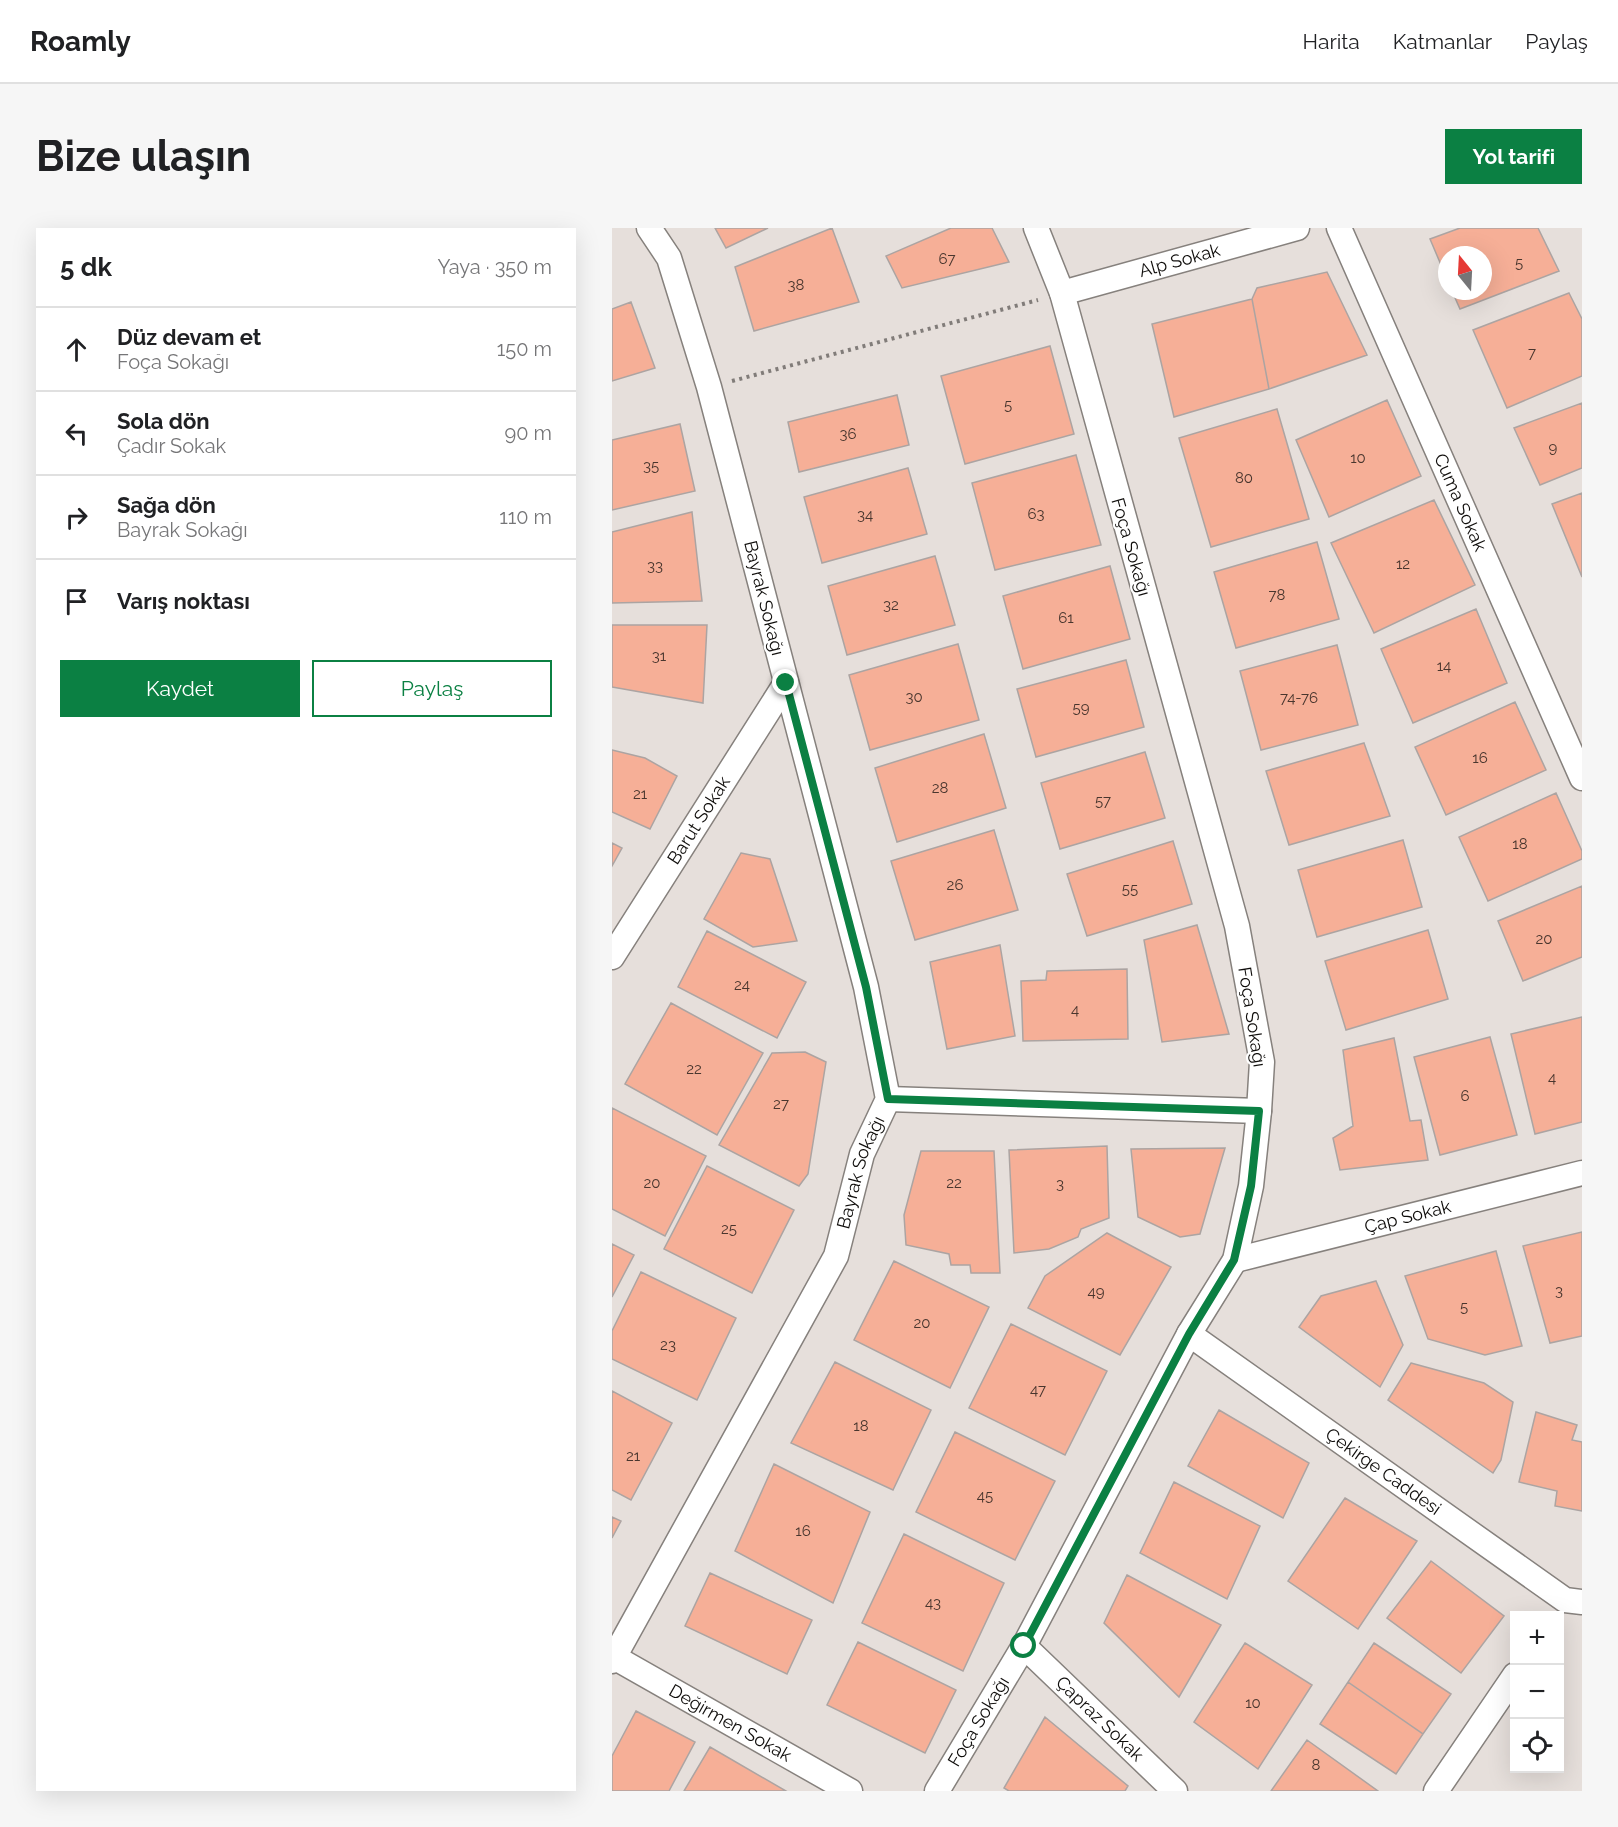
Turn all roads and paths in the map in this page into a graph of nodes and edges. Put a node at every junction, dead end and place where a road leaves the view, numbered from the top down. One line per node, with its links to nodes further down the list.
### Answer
1 (649, 228): 6 (street, Bayrak Sokağı)
2 (1036, 228): 5 (street, Foça Sokağı)
3 (1297, 228): 5 (street, Alp Sokak)
4 (1339, 228): 8 (street, Cuma Sokak)
5 (1062, 293): 6 (path); 11 (street, Foça Sokağı)
6 (709, 387): 7 (street, Bayrak Sokağı)
7 (786, 683): 9 (street, Barut Sokak); 10 (street, Bayrak Sokağı)
8 (1582, 778)
9 (612, 957)
10 (888, 1099): 11 (street); 17 (street, Bayrak Sokağı)
11 (1259, 1111): 13 (street, Foça Sokağı)
12 (1582, 1173): 13 (street, Çap Sokak)
13 (1234, 1260): 14 (street, Foça Sokağı)
14 (1189, 1334): 15 (street, Çekirge Caddesi); 16 (street, Foça Sokağı)
15 (1568, 1606)
16 (1024, 1646): 20 (street, Foça Sokağı); 21 (street, Çapraz Sokak)
17 (613, 1658): 19 (street, Değirmen Sokak)
18 (1510, 1682): 22 (street)
19 (850, 1791)
20 (937, 1791)
21 (1175, 1791)
22 (1436, 1791)

